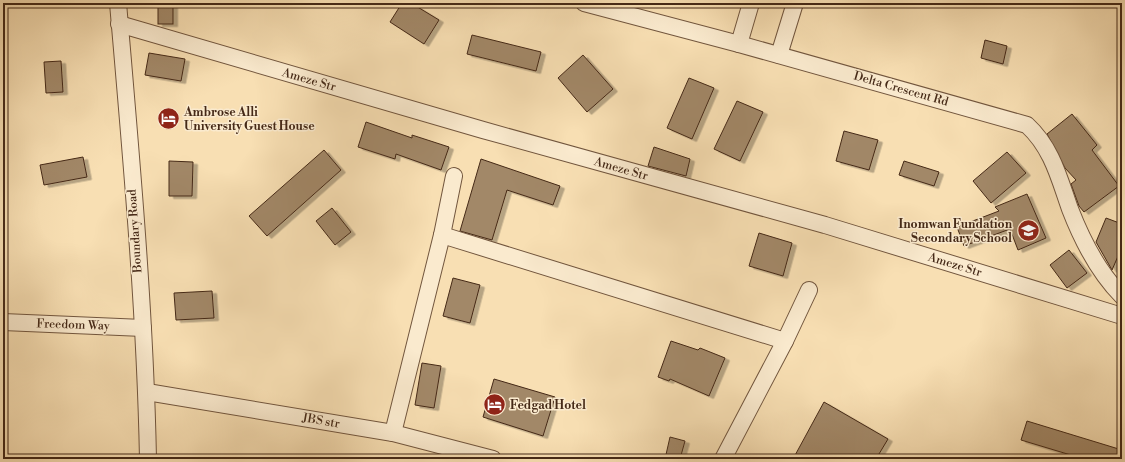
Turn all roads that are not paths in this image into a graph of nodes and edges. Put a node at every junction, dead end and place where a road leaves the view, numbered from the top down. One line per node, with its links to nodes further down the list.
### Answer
1 (118, 3): 5 (street, Boundary Road)
2 (584, 3): 6 (street, Delta Crescent Rd)
3 (751, 3): 6 (street)
4 (795, 3): 7 (street)
5 (119, 24): 12 (street, Ameze Str); 14 (street, Boundary Road)
6 (739, 44): 7 (street, Delta Crescent Rd)
7 (779, 55): 11 (street, Delta Crescent Rd)
8 (454, 176): 9 (street)
9 (442, 235): 15 (street); 17 (street)
10 (809, 290): 15 (street)
11 (1122, 296)
12 (1122, 316)
13 (3, 322): 14 (street, Freedom Way)
14 (143, 328): 16 (street, Boundary Road)
15 (785, 341): 20 (street)
16 (147, 392): 17 (street, JBS str); 18 (street, Boundary Road)
17 (393, 433): 19 (street, JBS str)
18 (148, 459)
19 (494, 459)
20 (723, 459)

